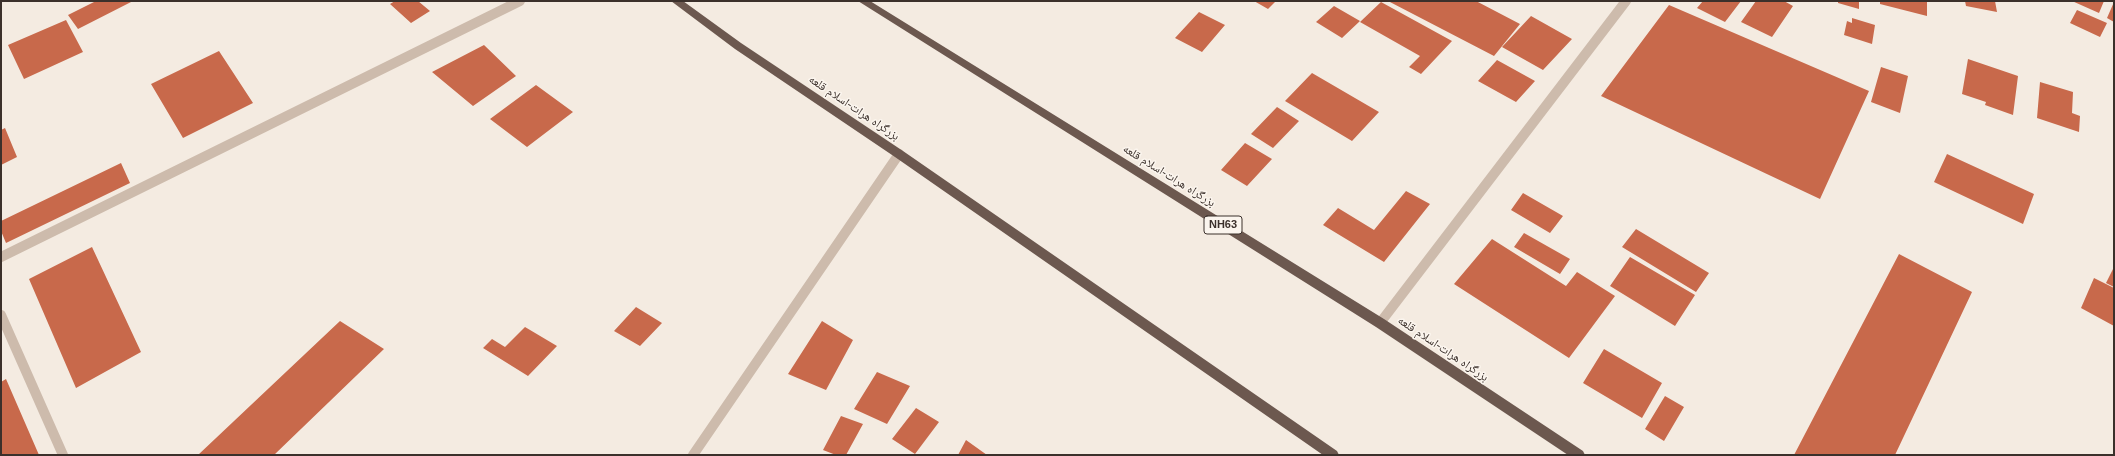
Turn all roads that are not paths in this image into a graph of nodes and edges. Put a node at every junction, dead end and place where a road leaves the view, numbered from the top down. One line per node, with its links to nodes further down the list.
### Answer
1 (520, 1): 6 (street)
2 (676, 1): 5 (highway, بزرگراه هرات-اسلام قلعه)
3 (863, 1): 8 (highway, بزرگراه هرات-اسلام قلعه / NH63)
4 (1626, 1): 8 (street)
5 (899, 154): 10 (street); 11 (highway, بزرگراه هرات-اسلام قلعه)
6 (1, 257)
7 (1, 315): 9 (street)
8 (1380, 323): 12 (highway, بزرگراه هرات-اسلام قلعه / NH63)
9 (63, 455)
10 (693, 455)
11 (1334, 455)
12 (1579, 455)

